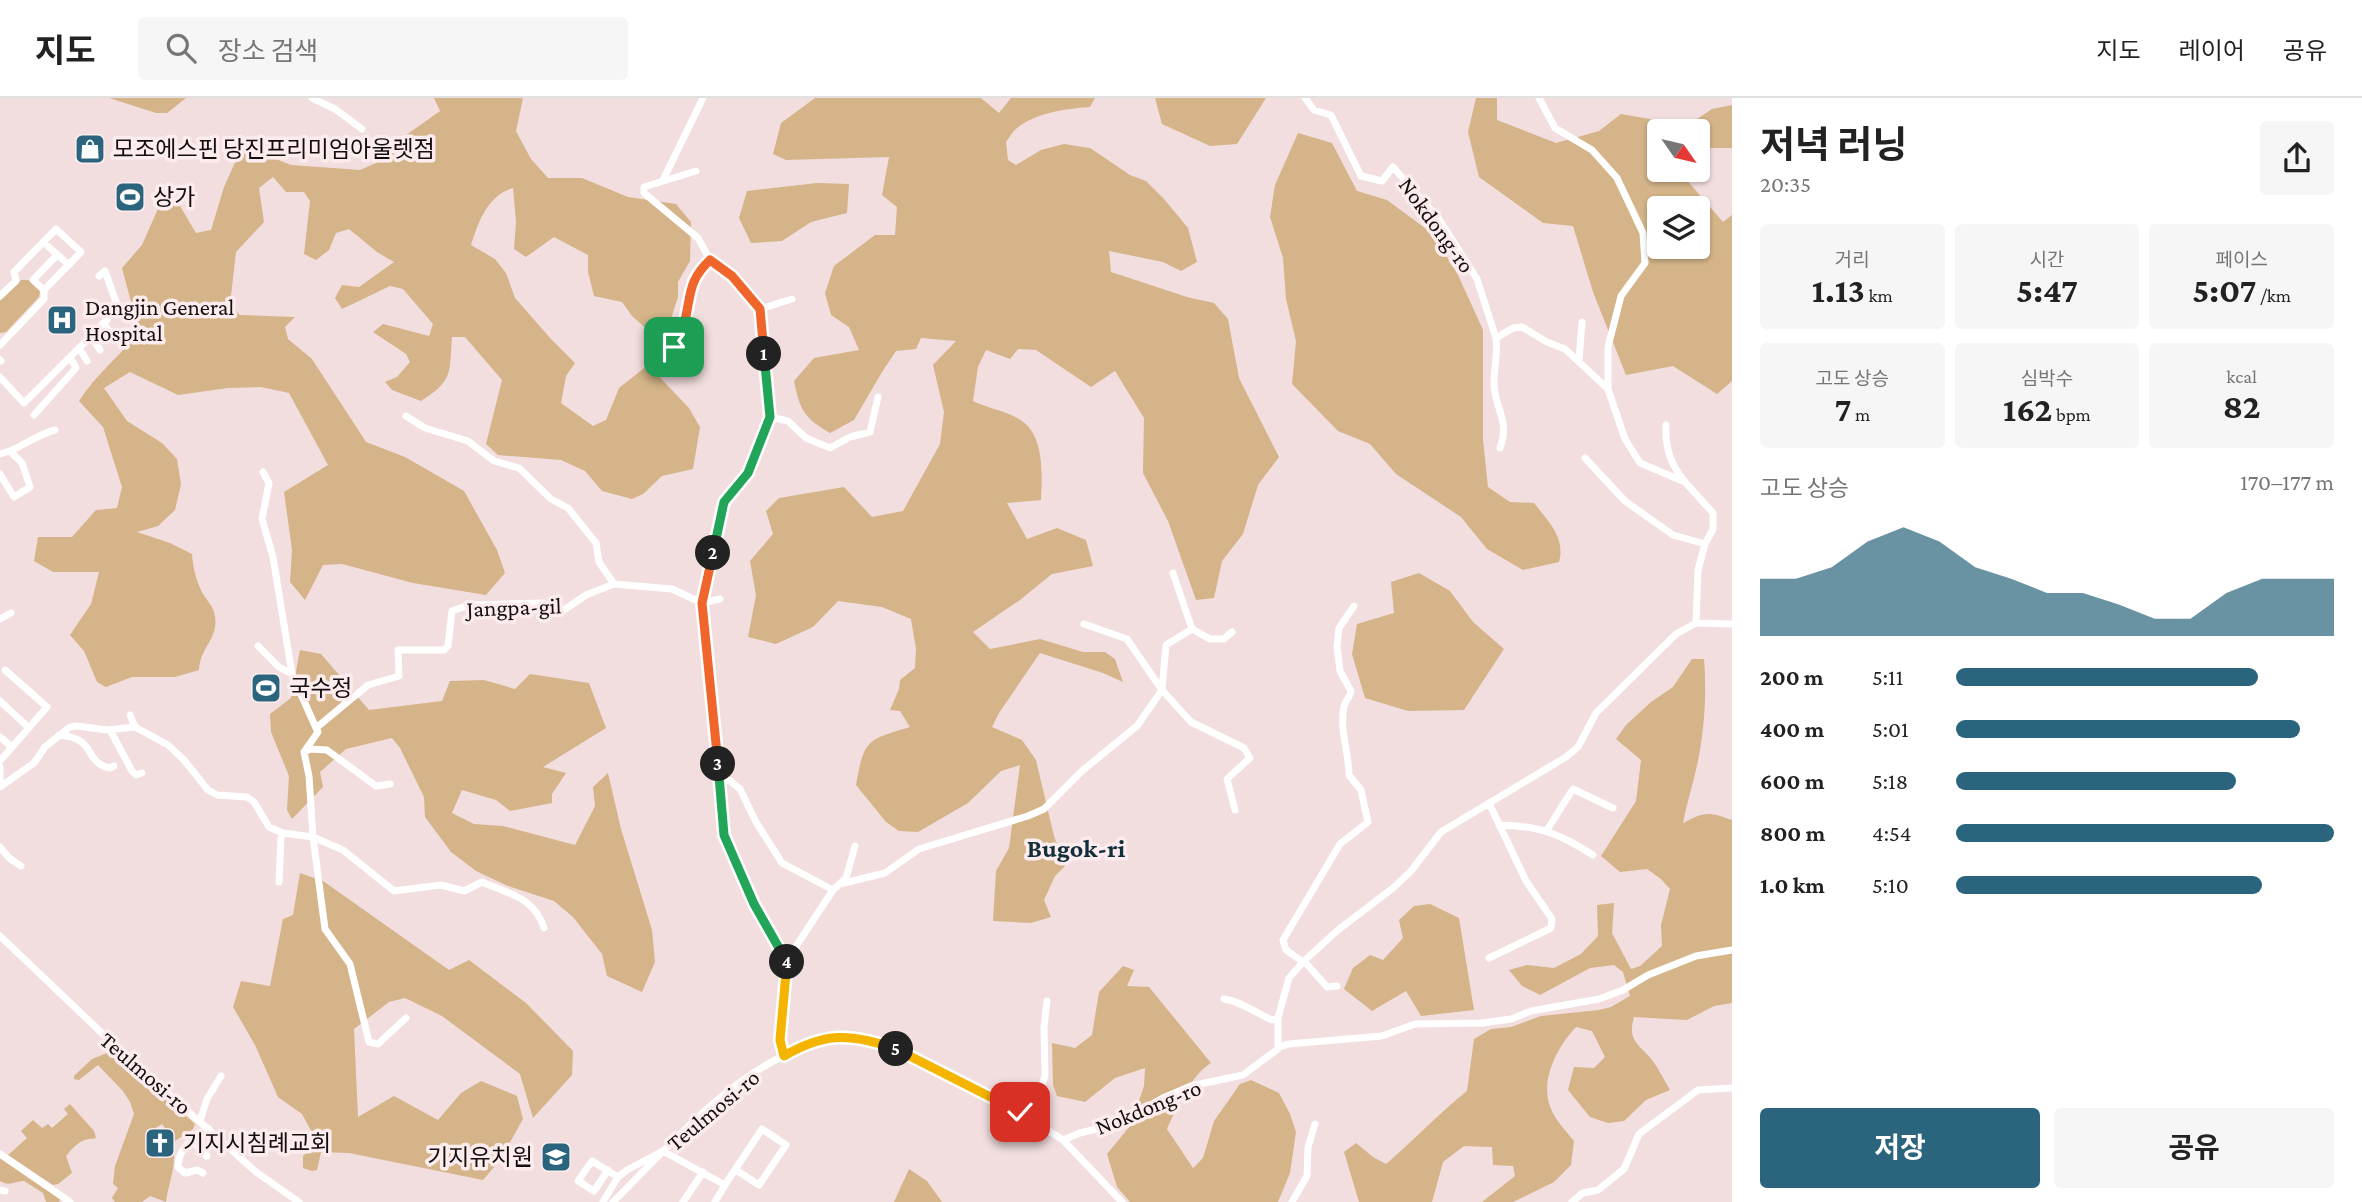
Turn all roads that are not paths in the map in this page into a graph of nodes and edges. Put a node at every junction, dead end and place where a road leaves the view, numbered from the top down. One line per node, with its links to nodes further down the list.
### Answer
1 (312, 98): 5 (street)
2 (703, 98): 7 (street)
3 (1305, 98): 20 (street, Nokdong-ro)
4 (1538, 98): 30 (street)
5 (362, 129)
6 (696, 171): 7 (street)
7 (663, 180): 10 (street)
8 (43, 242): 9 (street); 11 (street); 14 (street)
9 (57, 255): 11 (street); 13 (street)
10 (710, 260): 16 (street); 23 (street)
11 (69, 265): 13 (street)
12 (99, 276): 18 (street)
13 (44, 290): 22 (street)
14 (0, 296)
15 (792, 299): 16 (street)
16 (760, 309): 34 (street)
17 (1581, 321): 27 (street)
18 (103, 323): 19 (street); 21 (street)
19 (91, 336): 24 (street); 25 (street)
20 (1496, 338): 27 (street); 37 (street, Nokdong-ro)
21 (115, 339)
22 (0, 345)
23 (650, 347)
24 (79, 348): 26 (street); 28 (street)
25 (100, 350)
26 (69, 357): 29 (street); 32 (street)
27 (1579, 360): 30 (street)
28 (87, 361)
29 (0, 377)
30 (1608, 389): 43 (street)
31 (878, 397): 34 (street)
32 (34, 415)
33 (406, 416): 46 (street)
34 (770, 417): 48 (street)
35 (1666, 425): 43 (street)
36 (55, 430): 38 (street)
37 (1500, 448)
38 (10, 451): 39 (street); 42 (street)
39 (0, 454)
40 (1585, 458): 44 (street)
41 (263, 472): 59 (street)
42 (0, 474)
43 (1685, 482): 44 (street)
44 (1704, 544): 52 (street)
45 (1173, 573): 55 (street)
46 (614, 584): 48 (street); 65 (street, Jangpa-gil)
47 (720, 599): 48 (street)
48 (702, 603): 75 (street)
49 (1354, 606): 97 (street)
50 (11, 613): 51 (street)
51 (0, 619)
52 (1696, 623): 54 (street); 78 (street)
53 (1084, 624): 60 (street)
54 (1732, 624)
55 (1192, 629): 56 (street); 60 (street)
56 (1231, 632)
57 (258, 646): 59 (street)
58 (5, 670): 63 (street)
59 (292, 674): 65 (street)
60 (1162, 690): 80 (street); 90 (street)
61 (0, 701): 63 (street)
62 (130, 715): 64 (street)
63 (29, 727): 69 (street)
64 (135, 727): 66 (street); 83 (street)
65 (316, 728): 70 (street, Jangpa-gil)
66 (110, 730): 67 (street); 74 (street)
67 (59, 735): 72 (street); 77 (street)
68 (0, 737): 69 (street)
69 (11, 746): 71 (street)
70 (304, 752): 76 (street); 84 (street)
71 (0, 761)
72 (114, 766)
73 (0, 767): 77 (street)
74 (142, 773)
75 (719, 780): 91 (street); 96 (street)
76 (390, 784)
77 (0, 786)
78 (1489, 803): 81 (street); 97 (street)
79 (1613, 808): 82 (street)
80 (1235, 810)
81 (1499, 825): 82 (street); 95 (street)
82 (1547, 831): 87 (street)
83 (283, 834): 84 (street); 89 (street)
84 (313, 837): 92 (street); 101 (street)
85 (855, 846): 90 (street)
86 (0, 848): 88 (street)
87 (1593, 855)
88 (21, 866)
89 (279, 882)
90 (840, 884): 91 (street)
91 (833, 890): 96 (street)
92 (544, 928)
93 (0, 936): 108 (street, Teulmosi-ro)
94 (1732, 950): 103 (street)
95 (1489, 958)
96 (788, 960): 104 (street)
97 (1304, 962): 98 (street); 102 (street)
98 (1337, 986)
99 (1224, 999): 102 (street)
100 (1047, 1001): 107 (street)
101 (406, 1018)
102 (1278, 1018): 103 (street)
103 (1278, 1047): 111 (street, Nokdong-ro)
104 (784, 1056): 107 (street, Teulmosi-ro); 113 (street, Teulmosi-ro)
105 (221, 1076): 108 (street)
106 (1732, 1088): 130 (street)
107 (1020, 1112): 111 (street, Teulmosi-ro)
108 (200, 1121): 110 (street, Teulmosi-ro)
109 (1315, 1124): 129 (street)
110 (209, 1129): 112 (street); 123 (street, Teulmosi-ro)
111 (1063, 1140): 128 (street, Teulmosi-ro)
112 (193, 1141): 115 (street); 119 (street)
113 (663, 1151): 118 (street); 120 (street); 125 (street, Teulmosi-ro)
114 (0, 1154): 122 (street)
115 (206, 1156)
116 (608, 1170): 116 (street); 120 (street)
117 (736, 1170): 117 (street); 121 (street)
118 (703, 1172): 121 (street); 126 (street)
119 (203, 1173)
120 (618, 1177): 124 (street)
121 (725, 1185): 127 (street)
122 (70, 1202)
123 (299, 1202)
124 (603, 1202)
125 (612, 1202)
126 (683, 1202)
127 (715, 1202)
128 (1122, 1202)
129 (1292, 1202)
130 (1572, 1202)

